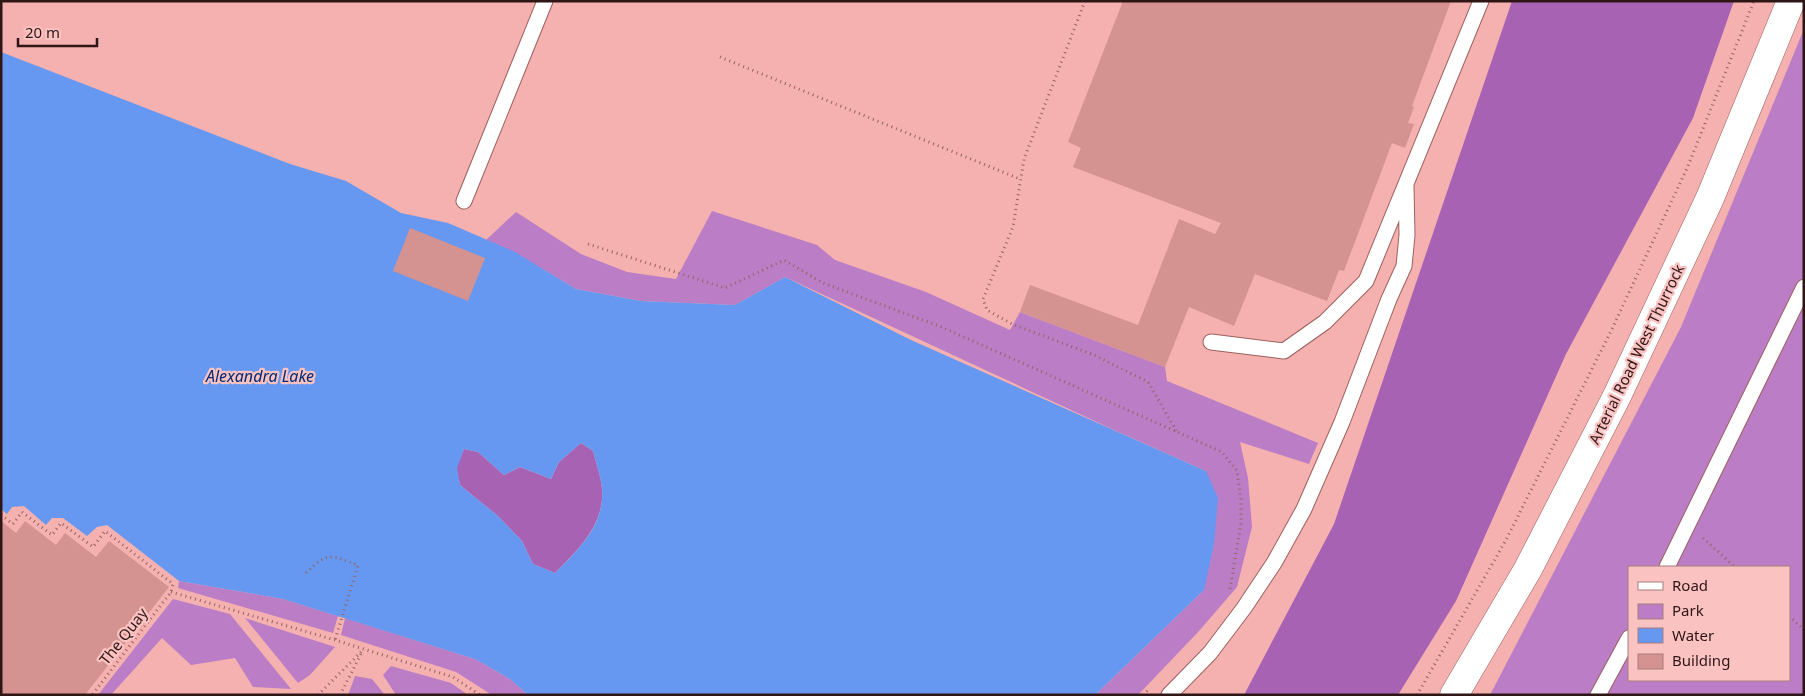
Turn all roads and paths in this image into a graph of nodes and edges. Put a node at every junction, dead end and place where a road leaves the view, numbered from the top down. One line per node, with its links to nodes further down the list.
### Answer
1 (545, 1): 9 (lane)
2 (1085, 1): 7 (path)
3 (1481, 1): 8 (lane)
4 (1754, 1): 33 (path)
5 (1792, 1): 34 (main road, Arterial Road West Thurrock)
6 (720, 57): 7 (path)
7 (1020, 179): 13 (path)
8 (1406, 186): 12 (lane); 32 (lane)
9 (464, 201)
10 (588, 244): 13 (path)
11 (1804, 287): 15 (lane)
12 (1211, 342)
13 (1178, 432): 19 (path)
14 (1, 515): 20 (path)
15 (1688, 524): 16 (lane); 17 (path)
16 (1667, 566)
17 (1735, 566)
18 (306, 573): 23 (path)
19 (1230, 590)
20 (171, 592): 23 (path); 27 (path, The Quay)
21 (1790, 617): 22 (path)
22 (1804, 630)
23 (335, 640): 25 (path)
24 (1628, 640): 35 (lane)
25 (364, 649): 28 (path); 29 (path); 30 (path)
26 (1150, 688): 31 (path)
27 (92, 695)
28 (318, 695)
29 (340, 695)
30 (480, 695)
31 (1143, 695)
32 (1169, 695)
33 (1417, 695)
34 (1454, 695)
35 (1598, 695)

